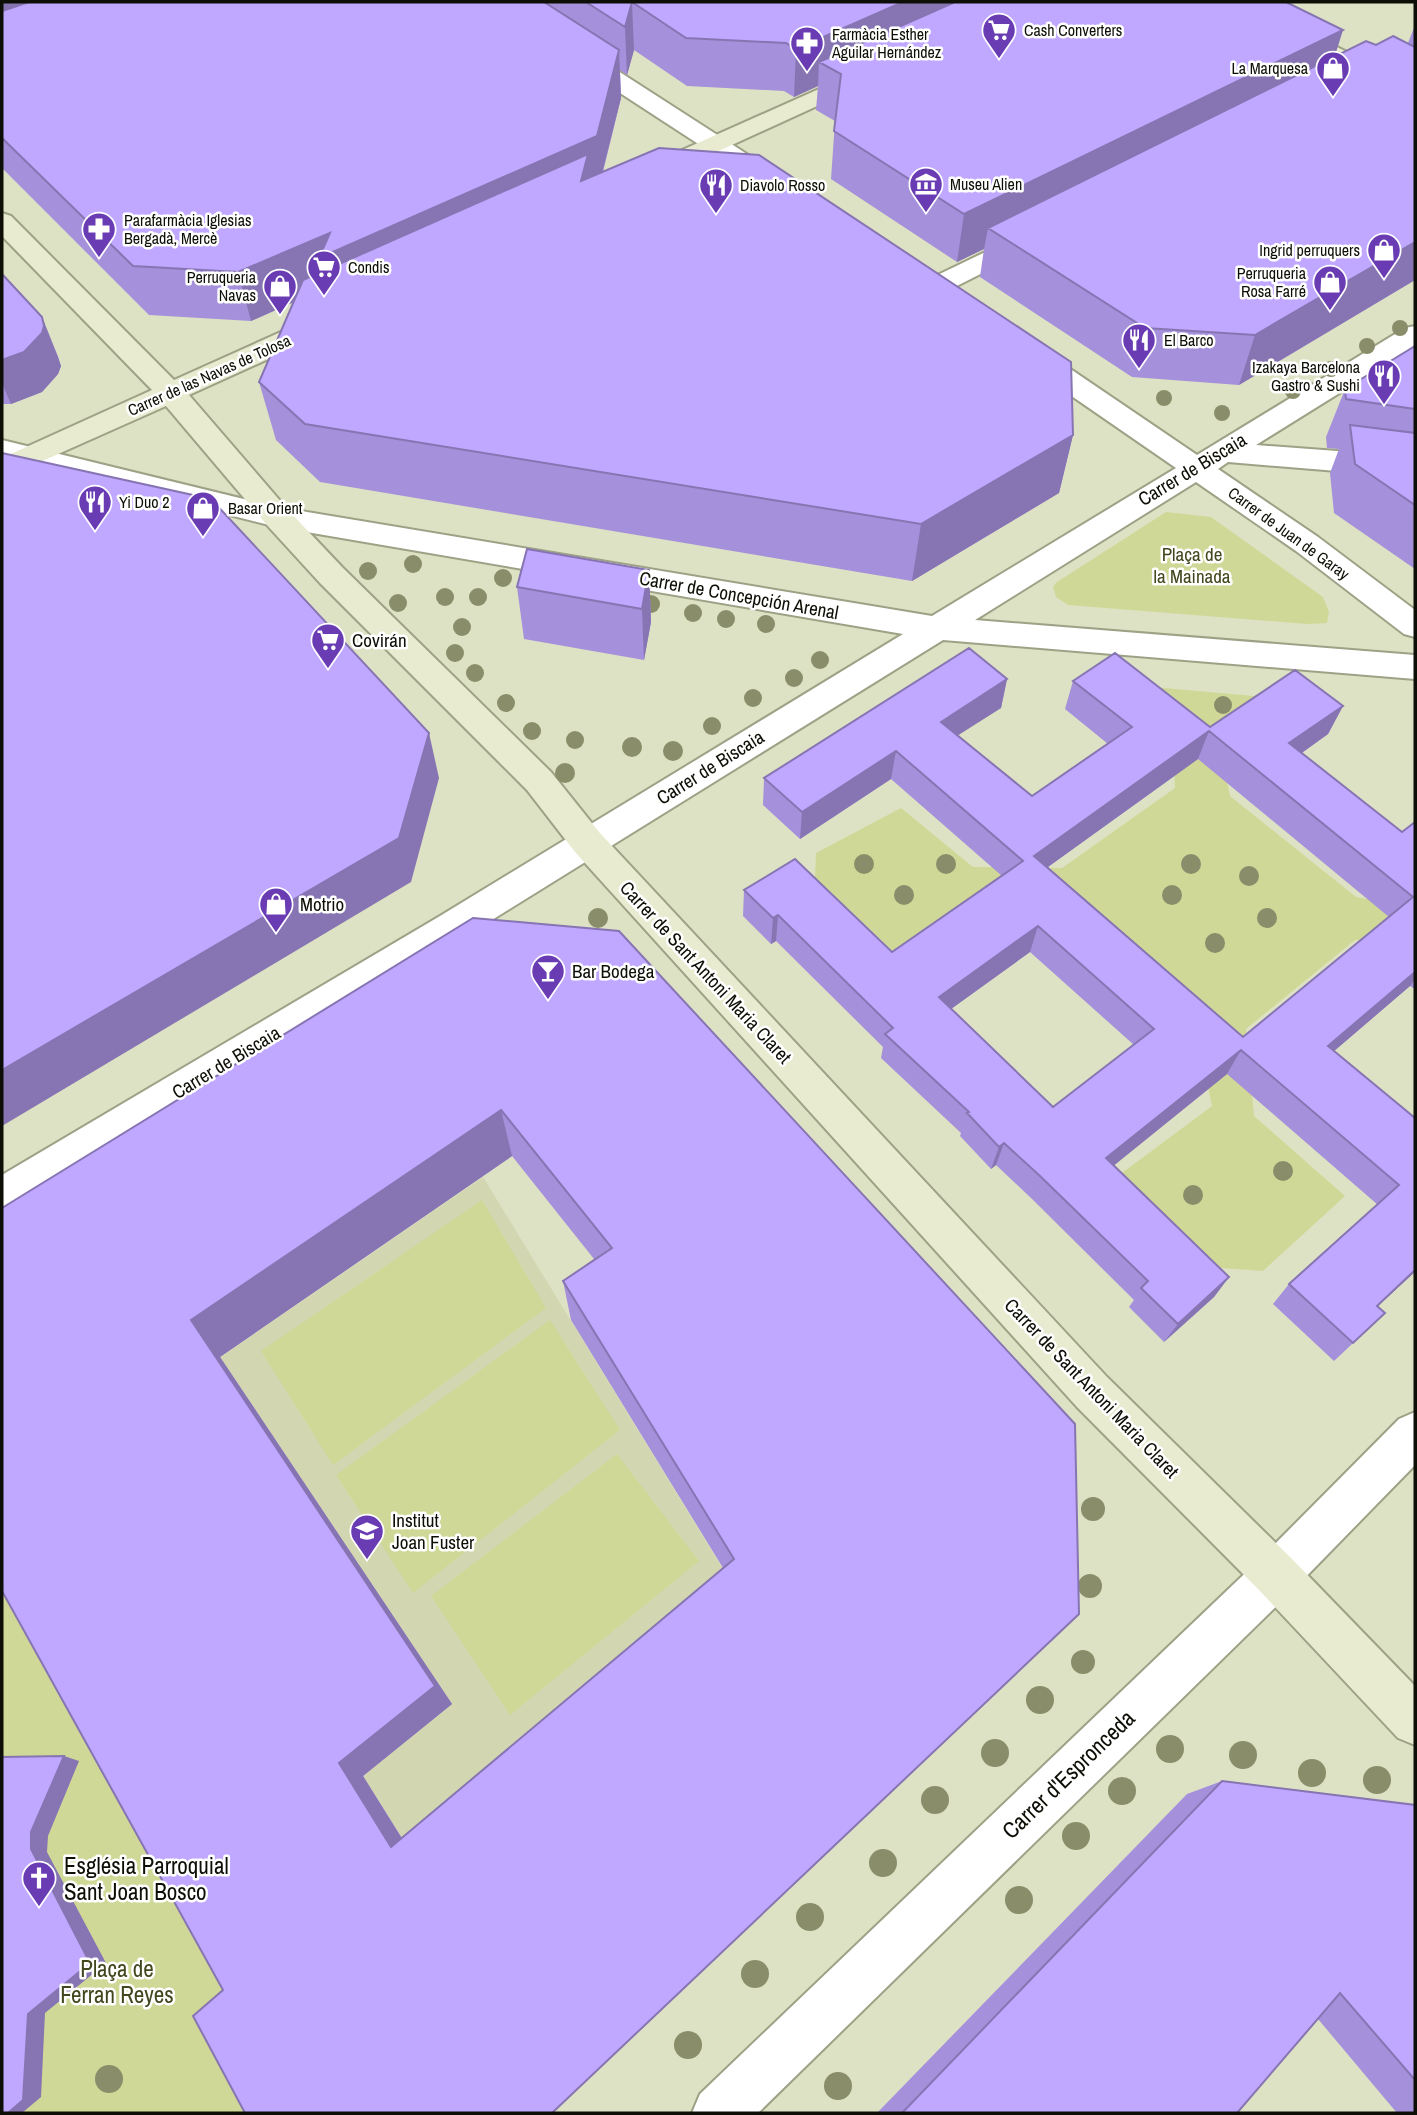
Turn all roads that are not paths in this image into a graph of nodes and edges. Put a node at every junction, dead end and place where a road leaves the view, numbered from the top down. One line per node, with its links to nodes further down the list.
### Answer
1 (496, 2): 8 (street)
2 (1230, 2): 5 (street)
3 (1393, 55): 5 (street)
4 (881, 68): 8 (street)
5 (1365, 69): 6 (street); 7 (street)
6 (1338, 83)
7 (1415, 95)
8 (717, 143): 9 (street); 10 (street)
9 (631, 183)
10 (795, 196)
11 (2, 221): 17 (street, Carrer de Sant Antoni Maria Claret)
12 (1046, 231): 13 (street)
13 (955, 304)
14 (346, 313): 17 (street, Carrer de las Navas de Tolosa)
15 (1415, 334): 19 (street, Carrer de Biscaia)
16 (1012, 342): 19 (street, Carrer de Juan de Garay)
17 (171, 393): 18 (street, Carrer de las Navas de Tolosa); 22 (street, Carrer de Sant Antoni Maria Claret)
18 (15, 454): 20 (street, Carrer de las Navas de Tolosa); 22 (street, Carrer de Concepción Arenal)
19 (1209, 459): 21 (street); 23 (street, Carrer de Juan de Garay); 24 (street, Carrer de Biscaia)
20 (2, 469)
21 (1415, 473)
22 (277, 517): 24 (street, Carrer de Concepción Arenal); 26 (street, Carrer de Sant Antoni Maria Claret)
23 (1415, 626)
24 (936, 628): 25 (street, Carrer de Concepción Arenal); 26 (street, Carrer de Biscaia)
25 (1415, 667)
26 (587, 842): 27 (street, Carrer de Biscaia); 29 (street, Carrer de Sant Antoni Maria Claret)
27 (2, 1196)
28 (1415, 1434): 29 (street, Carrer d'Espronceda)
29 (1276, 1576): 30 (street, Carrer de Sant Antoni Maria Claret); 31 (street, Carrer d'Espronceda)
30 (1415, 1721)
31 (719, 2113)

